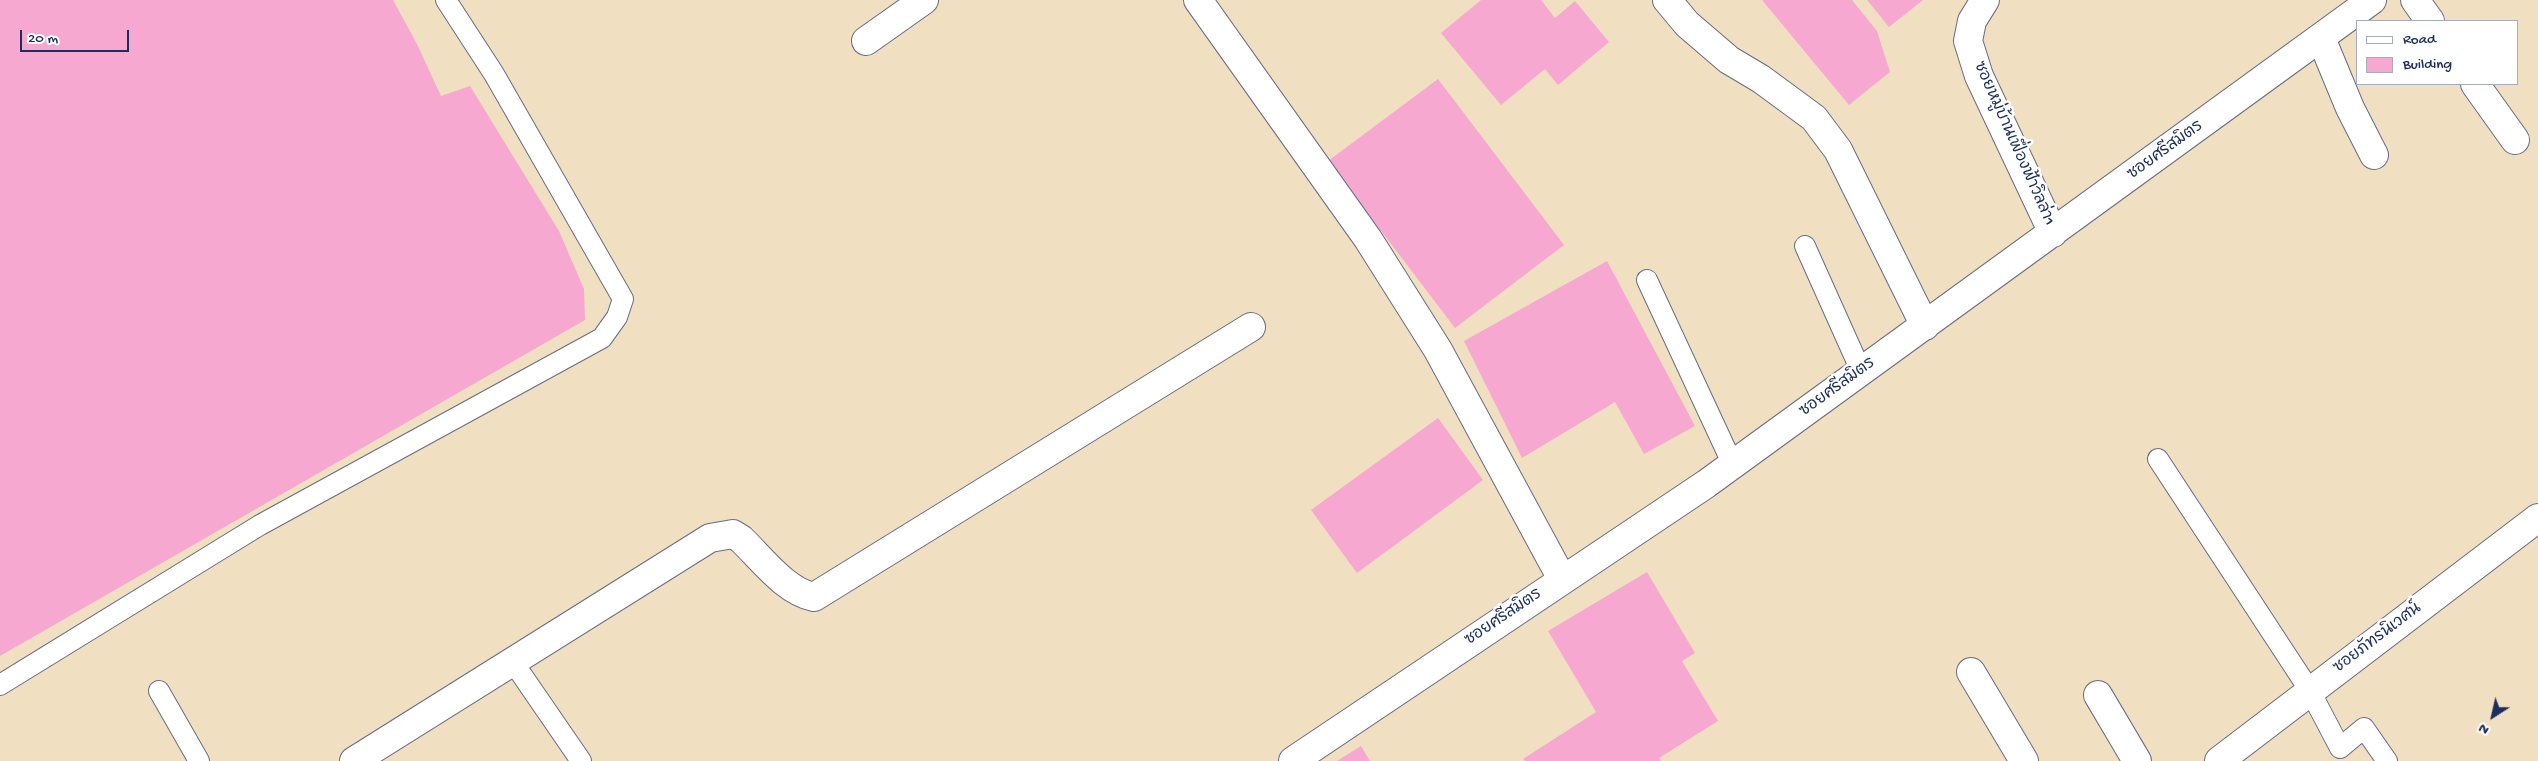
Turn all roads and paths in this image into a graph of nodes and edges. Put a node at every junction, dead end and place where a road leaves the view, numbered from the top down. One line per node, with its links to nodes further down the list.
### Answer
1 (446, 0): 26 (lane)
2 (924, 0): 10 (street)
3 (1198, 0): 23 (street)
4 (1667, 0): 17 (street)
5 (1985, 0): 14 (street, ซอยหมู่บ้านเฟื่องฟ้าวิลล่า1)
6 (2372, 0): 9 (street, ซอยศรีสมิตร)
7 (2415, 0): 8 (street)
8 (2429, 20)
9 (2321, 38): 13 (street); 14 (street, ซอยศรีสมิตร)
10 (866, 41)
11 (2476, 85): 12 (street)
12 (2515, 140)
13 (2374, 156)
14 (2053, 234): 17 (street, ซอยศรีสมิตร)
15 (1805, 246): 19 (lane)
16 (1647, 280): 21 (lane)
17 (1925, 326): 19 (street, ซอยศรีสมิตร)
18 (1251, 327): 24 (street)
19 (1860, 371): 21 (street, ซอยศรีสมิตร)
20 (2158, 459): 28 (lane)
21 (1733, 465): 23 (street, ซอยศรีสมิตร)
22 (2538, 518): 28 (street, ซอยภัทรนิเวศน์)
23 (1562, 579): 33 (street, ซอยศรีสมิตร)
24 (513, 662): 31 (street); 32 (lane)
25 (1971, 672): 34 (street)
26 (0, 685)
27 (158, 691): 30 (lane)
28 (2310, 691): 36 (street, ซอยภัทรนิเวศน์); 37 (lane)
29 (2098, 696): 35 (street)
30 (199, 761)
31 (354, 761)
32 (581, 761)
33 (1292, 761)
34 (2024, 761)
35 (2136, 761)
36 (2219, 761)
37 (2387, 761)

